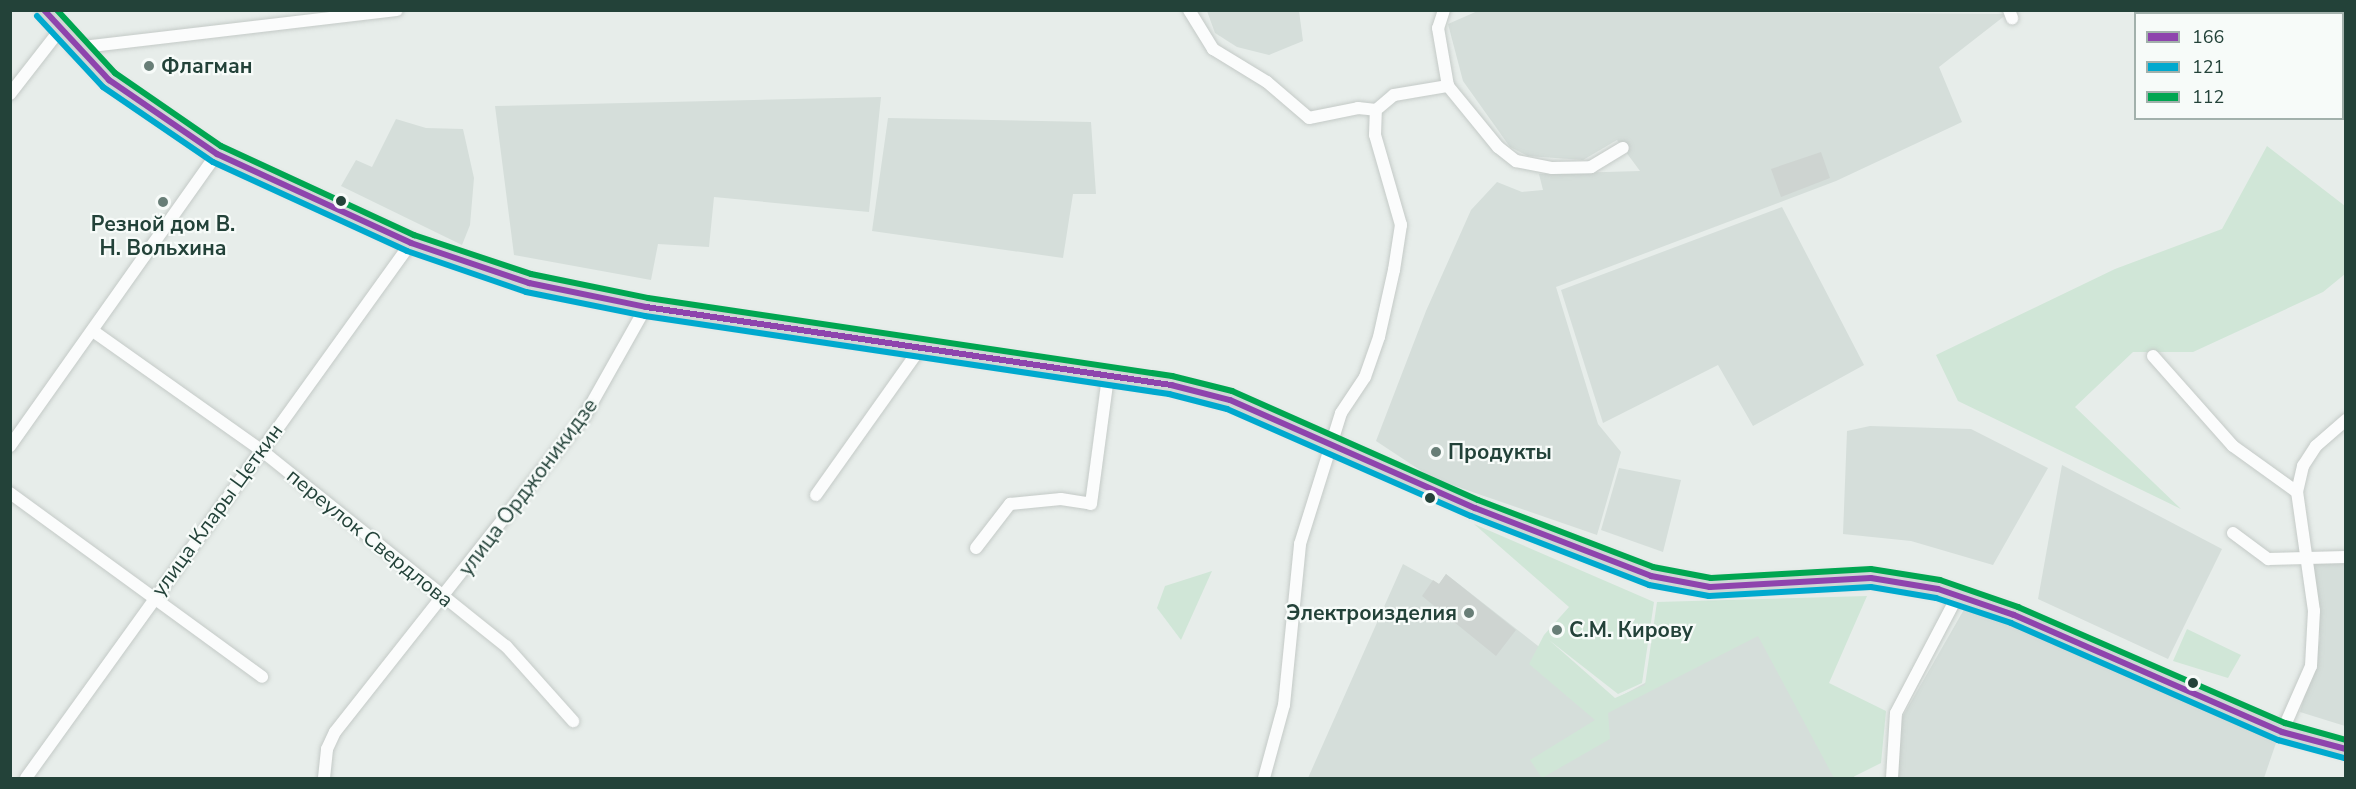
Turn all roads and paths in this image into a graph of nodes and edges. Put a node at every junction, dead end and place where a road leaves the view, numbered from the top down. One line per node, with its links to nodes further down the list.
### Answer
1 (44, 10): 5 (main road)
2 (397, 10): 6 (street)
3 (1189, 10): 9 (street)
4 (1444, 10): 7 (street)
5 (59, 31): 6 (main road); 8 (street)
6 (74, 48): 11 (main road)
7 (1448, 86): 9 (street); 10 (street)
8 (10, 94)
9 (1376, 110): 19 (street)
10 (1623, 148)
11 (217, 154): 12 (main road); 14 (street)
12 (411, 243): 13 (main road); 21 (street, улица Клары Цеткин)
13 (646, 307): 15 (main road); 31 (street, улица Орджоникидзе)
14 (93, 331): 20 (street); 21 (street, переулок Свердлова)
15 (921, 347): 17 (main road); 24 (street)
16 (2153, 356): 22 (street)
17 (1108, 376): 19 (main road); 26 (street)
18 (2346, 420): 22 (street)
19 (1333, 445): 30 (main road); 38 (street)
20 (10, 446)
21 (261, 450): 29 (street, улица Клары Цеткин); 31 (street, переулок Свердлова)
22 (2297, 492): 28 (street)
23 (10, 493): 29 (street)
24 (816, 495)
25 (2233, 533): 28 (street)
26 (976, 548)
27 (2343, 554): 28 (street)
28 (2309, 558): 34 (street)
29 (154, 595): 32 (street); 36 (street, улица Клары Цеткин)
30 (1958, 596): 34 (main road); 39 (street)
31 (444, 598): 33 (street, переулок Свердлова); 37 (street, улица Орджоникидзе)
32 (262, 677)
33 (573, 721)
34 (2282, 732): 35 (main road)
35 (2346, 749)
36 (26, 778)
37 (324, 778)
38 (1264, 778)
39 (1892, 778)

